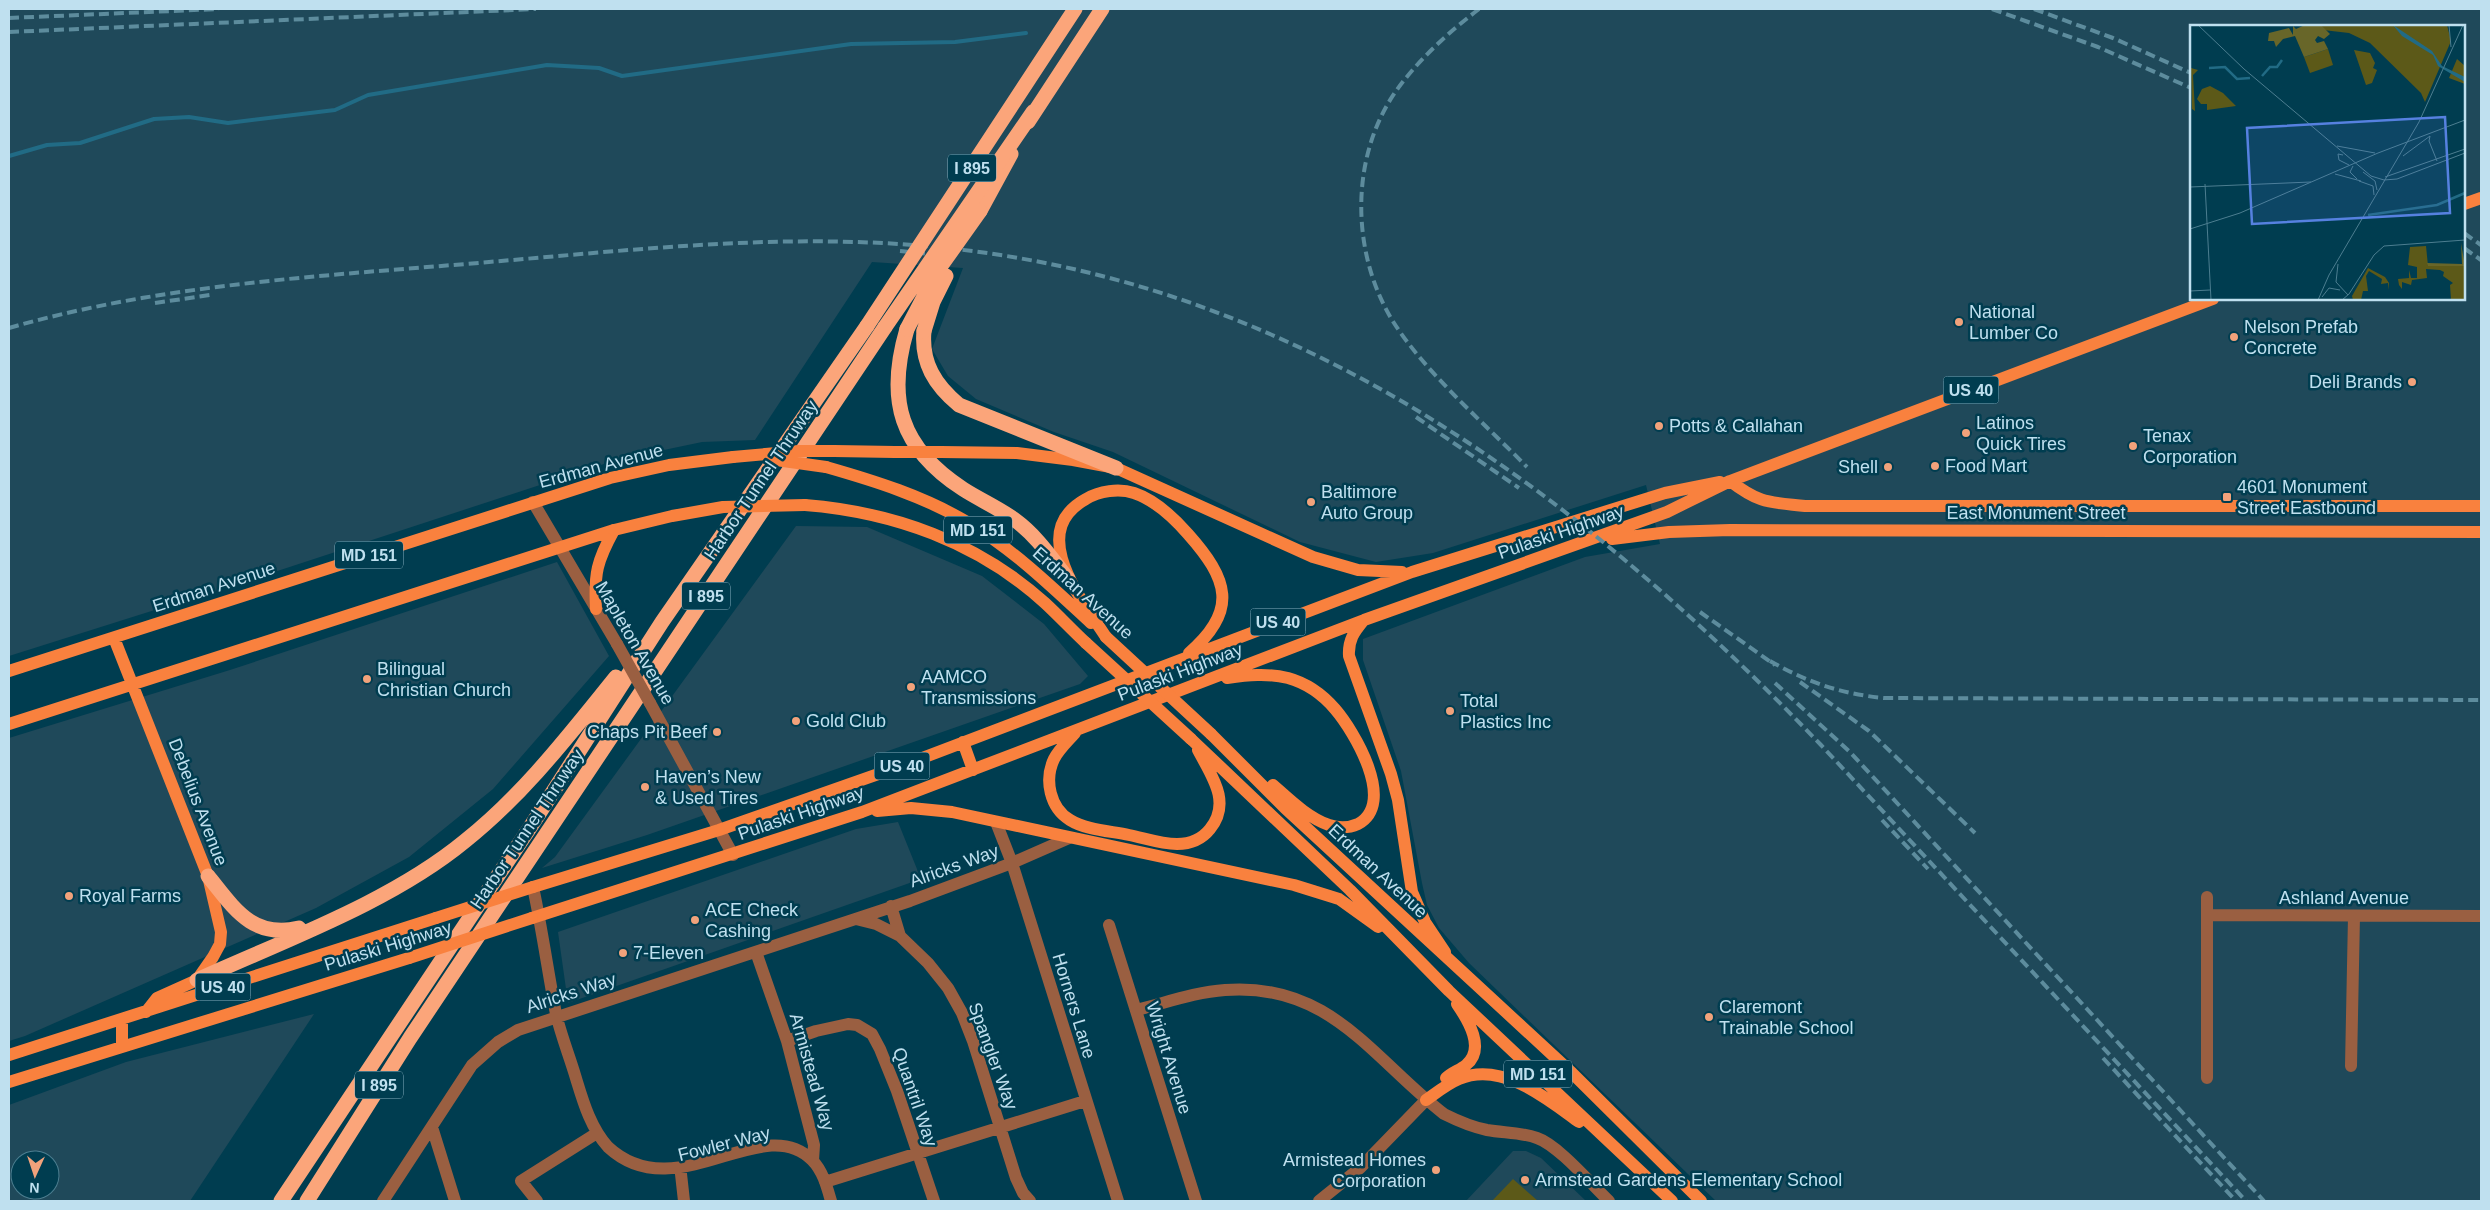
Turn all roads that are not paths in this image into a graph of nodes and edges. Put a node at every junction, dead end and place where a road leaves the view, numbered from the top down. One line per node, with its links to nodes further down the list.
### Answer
1 (1075, 9): 21 (highway, Harbor Tunnel Thruway / I 895, bridge)
2 (1102, 9): 3 (highway, Harbor Tunnel Thruway / I 895)
3 (1033, 112): 6 (highway, bridge); 78 (highway, Harbor Tunnel Thruway / I 895, bridge)
4 (2481, 198): 5 (main road)
5 (2465, 204)
6 (980, 211): 9 (highway, bridge); 18 (highway, bridge)
7 (2210, 300): 10 (main road, Pulaski Highway / US 40)
8 (733, 457): 9 (main road, bridge); 11 (main road, Erdman Avenue / MD 151); 22 (main road, Erdman Avenue / MD 151, bridge)
9 (1116, 468): 17 (main road)
10 (1730, 481): 12 (main road, East Monument Street); 15 (main road, Pulaski Highway / US 40); 17 (main road, Pulaski Highway / US 40)
11 (533, 502): 16 (street, Mapleton Avenue); 23 (main road, Erdman Avenue / MD 151)
12 (2481, 506)
13 (614, 530): 16 (main road, Erdman Avenue / MD 151); 19 (main road); 31 (main road, Erdman Avenue / MD 151, bridge)
14 (2481, 532): 15 (main road, East Monument Street)
15 (1591, 541): 20 (main road, Pulaski Highway / US 40)
16 (560, 548): 19 (street, Mapleton Avenue); 27 (main road, Erdman Avenue / MD 151)
17 (1412, 572): 24 (main road, Pulaski Highway / US 40)
18 (1068, 580): 22 (main road); 24 (main road)
19 (596, 609): 36 (street, Mapleton Avenue, bridge)
20 (1364, 620): 26 (main road, Pulaski Highway / US 40); 54 (main road)
21 (662, 622): 44 (highway); 77 (highway, Harbor Tunnel Thruway / I 895)
22 (1106, 636): 30 (main road, Erdman Avenue / MD 151, bridge)
23 (114, 638): 25 (main road, Erdman Avenue / MD 151); 27 (main road, Debelius Avenue)
24 (1181, 659): 32 (main road, Pulaski Highway / US 40)
25 (9, 671)
26 (1200, 682): 29 (main road, Pulaski Highway / US 40); 30 (main road)
27 (132, 684): 28 (main road, Erdman Avenue / MD 151); 40 (main road, Debelius Avenue)
28 (9, 724)
29 (1077, 730): 31 (main road); 33 (main road, Pulaski Highway / US 40)
30 (1211, 734): 54 (main road, Erdman Avenue / MD 151)
31 (1191, 739): 52 (main road, Erdman Avenue / MD 151)
32 (963, 742): 33 (main road); 36 (main road, Pulaski Highway / US 40)
33 (973, 770): 34 (main road, Pulaski Highway / US 40)
34 (862, 812): 35 (main road); 38 (main road, Pulaski Highway / US 40)
35 (996, 822): 37 (main road); 39 (street, Horners Lane)
36 (719, 830): 38 (street, Mapleton Avenue); 41 (main road, Pulaski Highway / US 40)
37 (1069, 838): 39 (street, Alricks Way); 52 (main road)
38 (733, 855): 45 (main road, Pulaski Highway / US 40)
39 (1012, 863): 43 (street, Alricks Way); 68 (street, Horners Lane)
40 (208, 876): 44 (highway); 55 (main road, Debelius Avenue)
41 (533, 887): 45 (street, Fowler Way); 58 (main road, Pulaski Highway / US 40, bridge)
42 (2207, 898): 46 (street)
43 (891, 906): 49 (street, Alricks Way); 51 (street, Spangler Way)
44 (350, 910): 55 (highway)
45 (536, 915): 59 (street, Fowler Way); 62 (main road, Pulaski Highway / US 40, bridge)
46 (2207, 915): 47 (street, Ashland Avenue); 65 (street)
47 (2354, 916): 48 (street, Ashland Avenue); 64 (street)
48 (2481, 916)
49 (856, 919): 51 (street, Spangler Way); 53 (street, Alricks Way)
50 (1109, 925): 57 (street, Wright Avenue)
51 (900, 936): 70 (street, Spangler Way)
52 (1405, 945): 56 (main road, Erdman Avenue / MD 151)
53 (756, 952): 59 (street, Alricks Way); 61 (street, Armistead Way)
54 (1452, 964): 91 (main road, Erdman Avenue / MD 151)
55 (197, 980): 58 (main road)
56 (1450, 991): 67 (main road); 73 (main road, Erdman Avenue / MD 151)
57 (1136, 1010): 67 (street); 87 (street, Wright Avenue)
58 (146, 1012): 60 (main road, Pulaski Highway / US 40)
59 (557, 1016): 69 (street, Alricks Way); 71 (street, Fowler Way)
60 (122, 1020): 62 (main road); 63 (main road, Pulaski Highway / US 40)
61 (786, 1041): 72 (street, Quantril Way); 74 (street, Armistead Way)
62 (122, 1047): 66 (main road, Pulaski Highway / US 40)
63 (9, 1055)
64 (2351, 1066)
65 (2207, 1078)
66 (9, 1082)
67 (1426, 1100): 73 (main road); 88 (street); 89 (street)
68 (1085, 1101): 70 (street); 86 (street, Horners Lane)
69 (432, 1127): 79 (street, Alricks Way); 80 (street)
70 (1000, 1128): 72 (street); 85 (street, Spangler Way)
71 (597, 1133): 75 (street, Fowler Way); 81 (street)
72 (917, 1154): 76 (street); 84 (street, Quantril Way)
73 (1626, 1158): 90 (main road, Erdman Avenue / MD 151)
74 (813, 1161): 75 (street, Fowler Way); 76 (street, Armistead Way)
75 (681, 1174): 82 (street)
76 (825, 1182): 83 (street, Armistead Way)
77 (281, 1201)
78 (307, 1201)
79 (383, 1201)
80 (455, 1201)
81 (537, 1201)
82 (684, 1201)
83 (831, 1201)
84 (934, 1201)
85 (1030, 1201)
86 (1118, 1201)
87 (1196, 1201)
88 (1319, 1201)
89 (1609, 1201)
90 (1672, 1201)
91 (1701, 1201)

